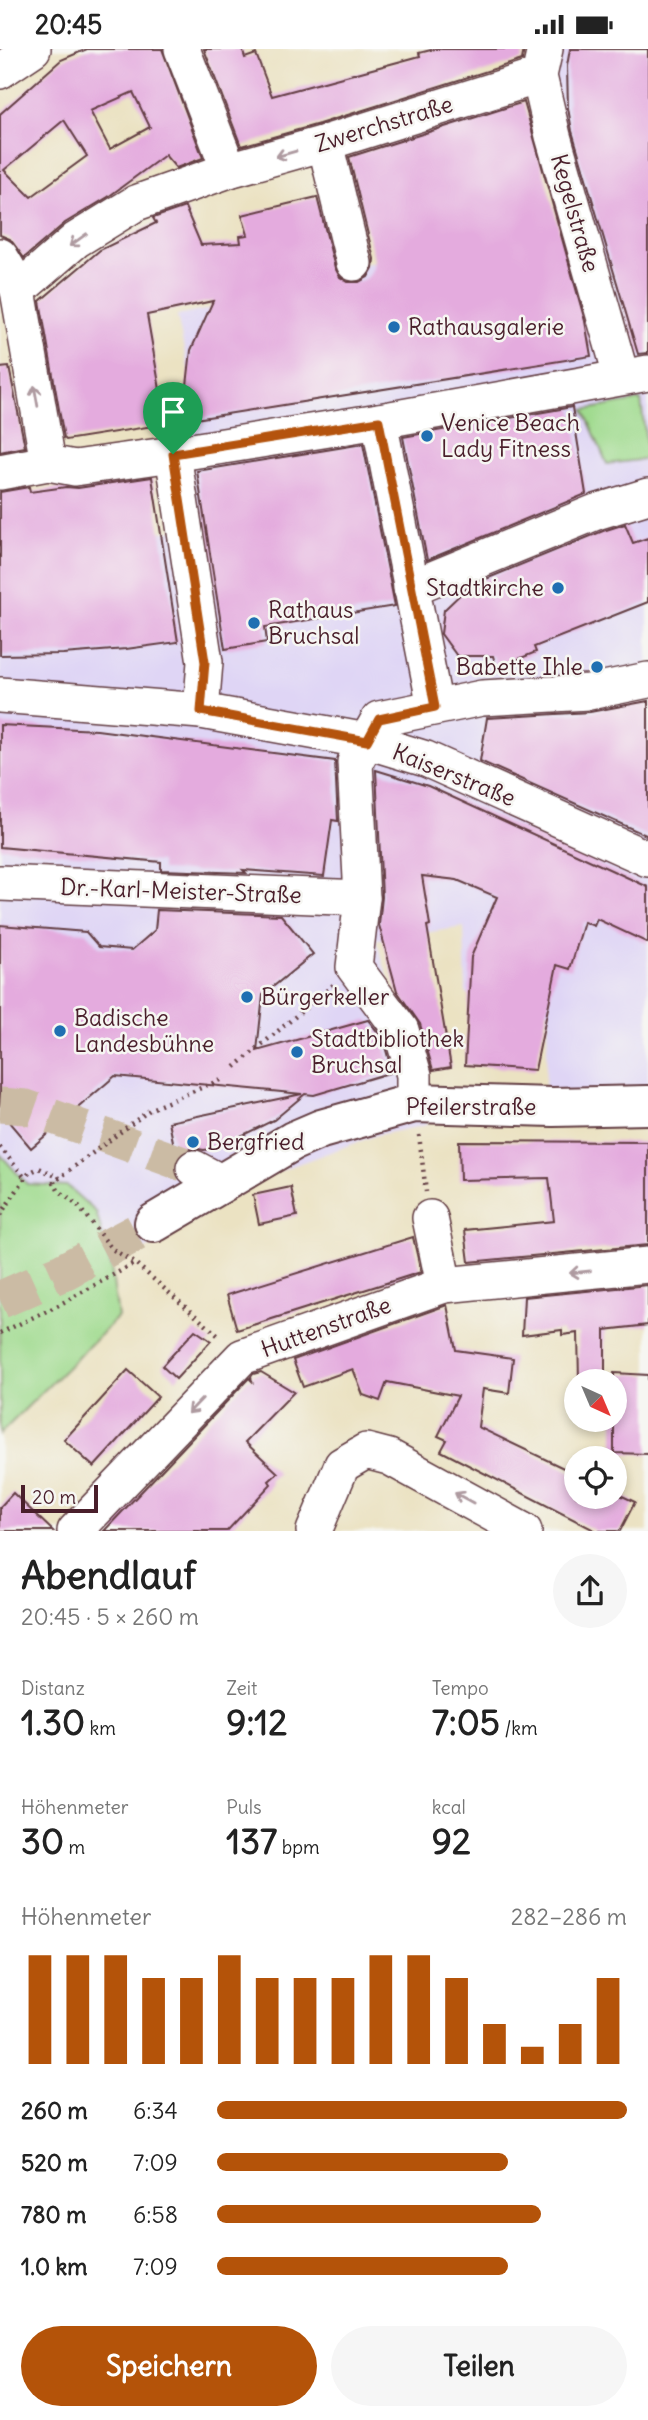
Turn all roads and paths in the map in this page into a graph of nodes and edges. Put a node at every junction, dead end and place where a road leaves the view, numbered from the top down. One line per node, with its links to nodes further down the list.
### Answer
1 (182, 49): 4 (street)
2 (542, 63): 3 (street, Zwerchstraße); 8 (street, Kegelstraße)
3 (325, 143): 4 (street, Zwerchstraße, one-way to 4); 6 (street)
4 (229, 170): 7 (street, Zwerchstraße, one-way to 7)
5 (0, 255): 7 (street)
6 (354, 263)
7 (18, 290): 11 (street, one-way to 7)
8 (634, 375): 9 (street)
9 (379, 421): 10 (street); 14 (street)
10 (173, 454): 11 (street); 18 (street)
11 (48, 463): 12 (street)
12 (0, 472)
13 (648, 496): 14 (street)
14 (411, 588): 17 (street)
15 (648, 680): 17 (street)
16 (0, 695): 18 (street, Kaiserstraße)
17 (435, 707): 19 (street)
18 (201, 711): 19 (street, Kaiserstraße)
19 (367, 741): 20 (street, Kaiserstraße); 22 (street)
20 (648, 859)
21 (0, 883): 22 (street, Dr.-Karl-Meister-Straße)
22 (362, 898): 23 (street)
23 (354, 967): 24 (path); 26 (street)
24 (235, 1067)
25 (220, 1080): 29 (path)
26 (414, 1103): 27 (main road, Pfeilerstraße); 32 (path); 33 (main road, Pfeilerstraße)
27 (648, 1105)
28 (0, 1147): 30 (path)
29 (60, 1178): 30 (path); 34 (path)
30 (26, 1179): 31 (path)
31 (0, 1215)
32 (430, 1218): 36 (street)
33 (154, 1223)
34 (135, 1263): 37 (path); 38 (path)
35 (648, 1265): 36 (street, Huttenstraße, one-way to 36)
36 (444, 1285): 38 (street, Huttenstraße)
37 (0, 1333)
38 (242, 1356): 39 (street, Huttenstraße, one-way to 39)
39 (75, 1531)
40 (314, 1531): 41 (street, one-way to 40)
41 (524, 1531)

